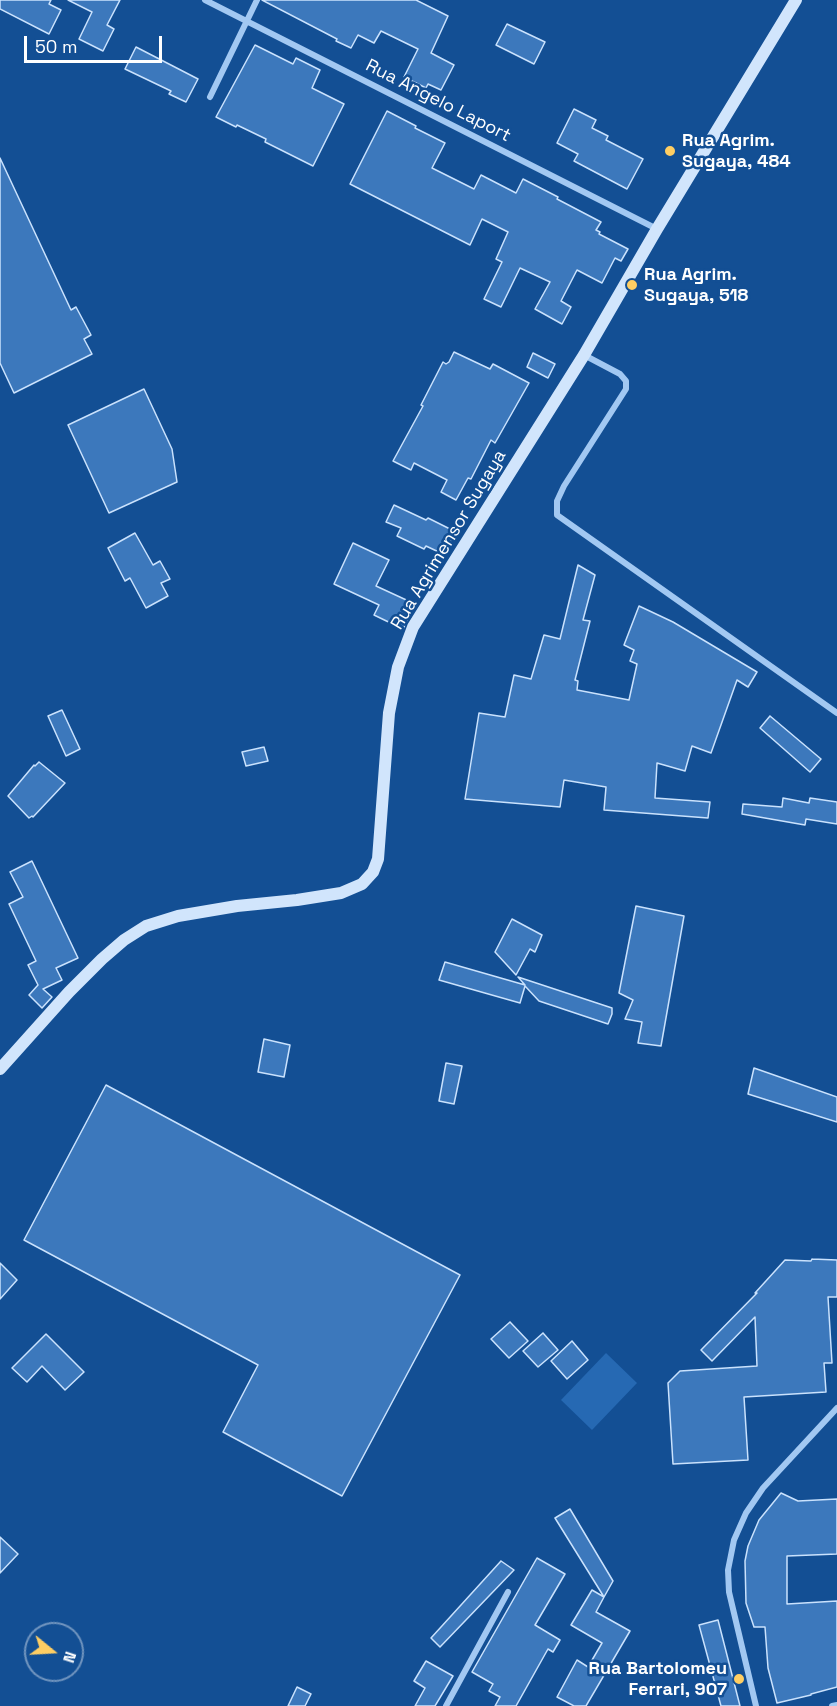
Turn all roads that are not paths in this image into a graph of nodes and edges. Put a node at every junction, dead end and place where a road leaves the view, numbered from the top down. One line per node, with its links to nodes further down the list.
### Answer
1 (205, 0): 4 (street, Rua Angelo Laport)
2 (257, 0): 4 (street)
3 (796, 0): 6 (main road, Rua Agrimensor Sugaya)
4 (247, 21): 5 (street); 6 (street, Rua Angelo Laport)
5 (210, 98)
6 (657, 229): 7 (main road, Rua Agrimensor Sugaya)
7 (584, 355): 8 (street); 9 (main road, Rua Agrimensor Sugaya)
8 (837, 713)
9 (0, 1069)
10 (837, 1408): 14 (street)
11 (508, 1592): 13 (street)
12 (837, 1705): 15 (street)
13 (446, 1706)
14 (756, 1706)
15 (832, 1706)

